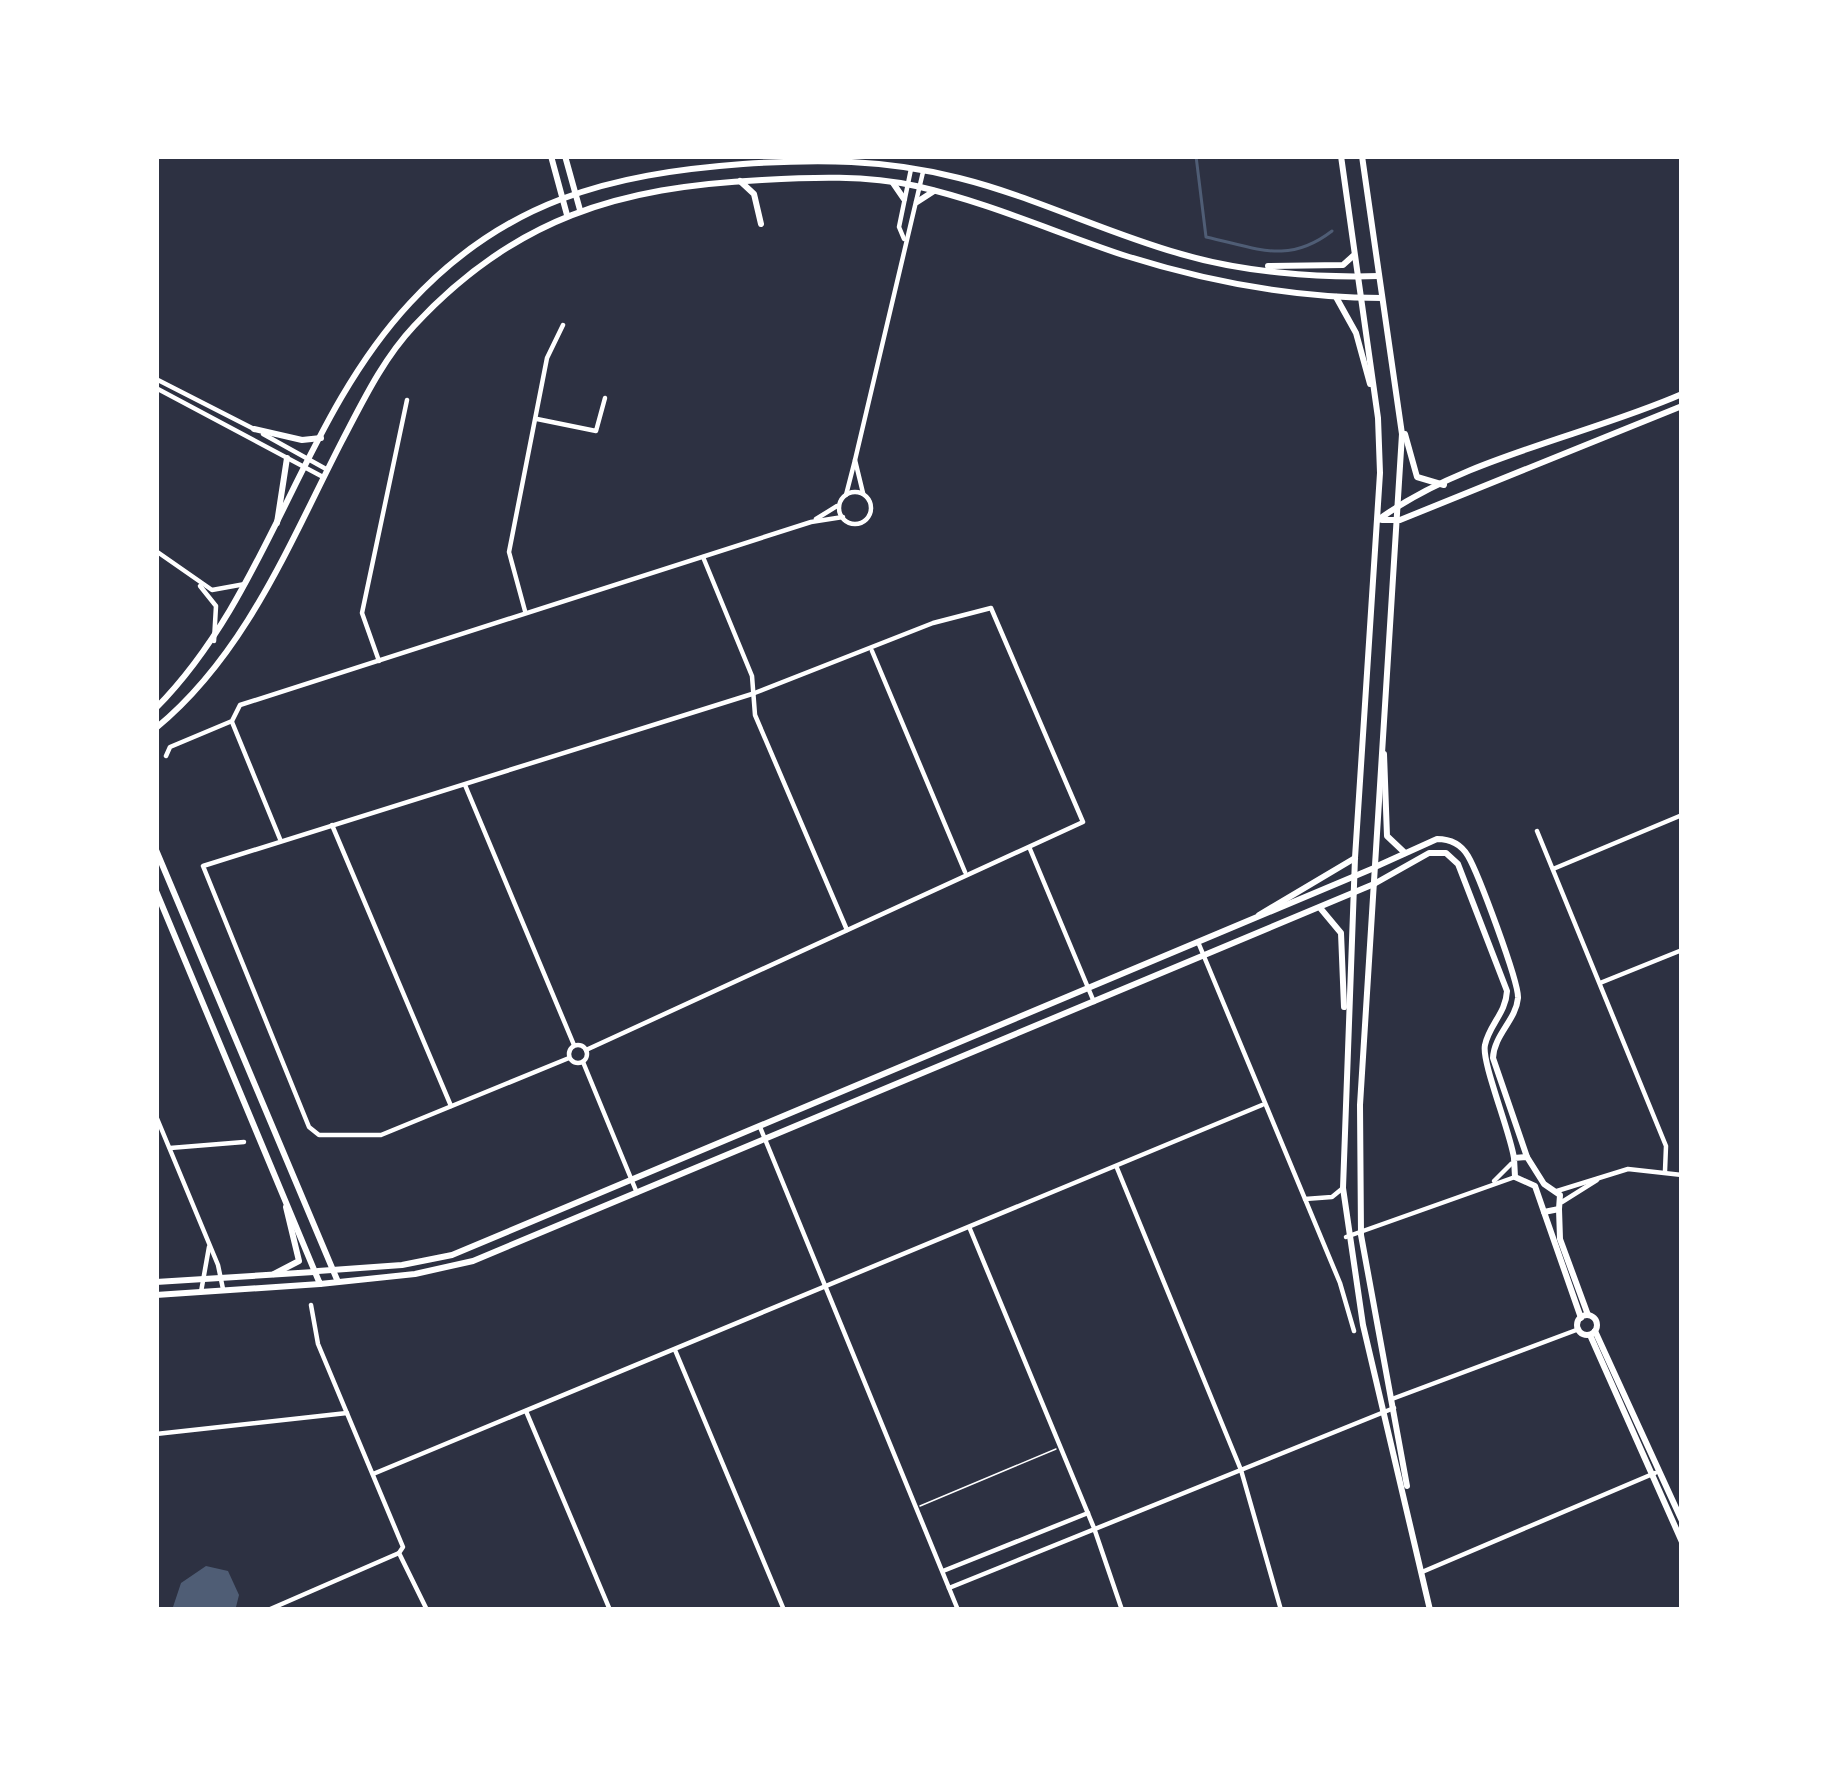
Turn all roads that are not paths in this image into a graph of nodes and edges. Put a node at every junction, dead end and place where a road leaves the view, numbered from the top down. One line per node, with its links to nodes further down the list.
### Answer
1 (551, 156): 15 (main road)
2 (565, 156): 14 (main road)
3 (914, 156): 7 (main road)
4 (927, 156): 8 (main road)
5 (1341, 156): 22 (main road)
6 (1362, 156): 24 (main road)
7 (912, 166): 8 (main road); 11 (street); 14 (main road)
8 (924, 170): 12 (street); 23 (main road)
9 (740, 181): 10 (main road); 18 (main road); 20 (main road)
10 (893, 183): 11 (main road); 16 (main road)
11 (908, 184): 12 (main road); 16 (street)
12 (920, 187): 13 (main road); 17 (street)
13 (934, 191): 17 (main road); 26 (main road)
14 (572, 193): 15 (main road); 18 (main road)
15 (561, 198): 19 (main road); 41 (main road)
16 (904, 199): 21 (street)
17 (917, 202): 21 (street)
18 (580, 210): 19 (main road)
19 (567, 215): 45 (main road)
20 (761, 224)
21 (904, 239): 43 (street)
22 (1354, 255): 23 (main road); 25 (main road)
23 (1259, 268): 25 (main road)
24 (1379, 276): 25 (main road); 28 (main road)
25 (1356, 277): 27 (main road)
26 (1334, 296): 27 (main road); 32 (main road)
27 (1360, 298): 28 (main road); 32 (main road)
28 (1382, 298): 39 (main road)
29 (562, 326): 38 (street)
30 (156, 379): 31 (street)
31 (160, 388): 34 (street); 40 (street); 42 (street)
32 (1374, 393): 52 (main road)
33 (1682, 394): 46 (main road)
34 (156, 398)
35 (605, 398): 38 (street)
36 (407, 400): 63 (street)
37 (1682, 406): 53 (main road)
38 (537, 418): 60 (street)
39 (1401, 425): 46 (main road); 49 (main road)
40 (254, 429): 41 (main road); 44 (street)
41 (323, 437): 44 (main road)
42 (286, 458): 44 (street); 55 (main road)
43 (855, 460): 47 (street); 48 (street)
44 (309, 465): 45 (street); 55 (main road)
45 (325, 474): 67 (main road)
46 (1444, 485): 49 (main road)
47 (863, 493): 48 (street); 51 (street)
48 (846, 496): 50 (street)
49 (1401, 503): 52 (main road); 53 (main road)
50 (840, 506): 51 (street); 54 (street)
51 (843, 517): 54 (street)
52 (1378, 520): 53 (main road); 78 (main road)
53 (1400, 520): 68 (main road)
54 (811, 522): 57 (street)
55 (277, 526): 59 (main road)
56 (156, 551): 58 (street)
57 (703, 556): 60 (street); 64 (street)
58 (196, 581): 59 (street); 61 (street)
59 (246, 584): 61 (main road)
60 (525, 611): 63 (street)
61 (214, 641): 65 (main road)
62 (872, 651): 64 (street); 75 (street); 81 (street)
63 (379, 661): 66 (street)
64 (752, 694): 70 (street); 90 (street)
65 (156, 708)
66 (232, 721): 69 (street); 74 (street)
67 (156, 730)
68 (1382, 745): 77 (main road); 79 (main road)
69 (166, 756)
70 (464, 785): 72 (street); 97 (street)
71 (1682, 815): 80 (street)
72 (332, 825): 74 (street); 103 (street)
73 (1537, 831): 80 (street)
74 (280, 839): 103 (street)
75 (1030, 849): 81 (street); 95 (street)
76 (156, 850): 129 (main road)
77 (1405, 853): 79 (main road); 83 (main road)
78 (1354, 858): 82 (main road); 89 (main road)
79 (1374, 868): 82 (main road); 85 (main road)
80 (1553, 869): 94 (street)
81 (964, 872): 90 (street)
82 (1354, 877): 87 (main road); 89 (main road)
83 (1477, 878): 84 (main road); 109 (main road)
84 (1465, 883): 85 (main road); 110 (main road)
85 (1374, 884): 87 (main road); 126 (main road)
86 (156, 891): 120 (main road)
87 (1353, 893): 88 (main road); 98 (main road)
88 (1318, 908): 93 (main road); 98 (main road)
89 (1256, 917): 91 (main road)
90 (847, 930): 99 (street)
91 (1198, 942): 93 (street); 95 (main road)
92 (1682, 950): 94 (street)
93 (1204, 957): 96 (main road); 102 (street)
94 (1600, 983): 112 (street)
95 (1089, 988): 96 (street); 105 (main road)
96 (1094, 1002): 106 (main road)
97 (574, 1045): 99 (street); 100 (street)
98 (1346, 1046): 118 (main road)
99 (586, 1051): 101 (street)
100 (569, 1058): 101 (street); 103 (street)
101 (583, 1062): 115 (street)
102 (1262, 1105): 111 (street); 122 (street)
103 (451, 1106)
104 (156, 1116): 108 (street)
105 (759, 1125): 106 (street); 115 (main road)
106 (764, 1139): 121 (main road); 137 (street)
107 (244, 1142): 108 (street)
108 (170, 1148): 128 (street)
109 (1527, 1157): 110 (main road); 119 (main road)
110 (1512, 1161): 114 (main road); 117 (street)
111 (1117, 1168): 125 (street); 153 (street)
112 (1665, 1172): 113 (street); 116 (street)
113 (1682, 1175)
114 (1515, 1177): 117 (street); 124 (main road)
115 (631, 1179): 121 (street); 129 (main road)
116 (1597, 1180): 119 (street); 123 (street)
117 (1494, 1181): 126 (street)
118 (1343, 1188): 122 (street); 127 (main road)
119 (1557, 1191): 123 (main road)
120 (282, 1192): 130 (main road); 131 (main road)
121 (637, 1193): 135 (main road)
122 (1305, 1199): 144 (street)
123 (1561, 1206): 124 (main road); 142 (main road)
124 (1544, 1212): 142 (main road)
125 (970, 1228): 137 (street); 152 (street)
126 (1361, 1234): 127 (street); 147 (main road)
127 (1346, 1238): 148 (main road)
128 (208, 1247): 132 (street); 133 (street)
129 (336, 1269): 130 (main road); 135 (main road)
130 (318, 1271): 131 (main road); 136 (main road)
131 (274, 1274): 132 (main road)
132 (221, 1277): 133 (main road); 138 (street)
133 (200, 1279): 134 (main road); 139 (street)
134 (156, 1282)
135 (338, 1282): 136 (main road)
136 (320, 1284): 138 (main road)
137 (826, 1286): 146 (street); 157 (street)
138 (223, 1290): 139 (main road)
139 (201, 1292): 140 (main road)
140 (156, 1295)
141 (311, 1305): 150 (street)
142 (1584, 1316): 143 (main road); 145 (main road)
143 (1579, 1329): 145 (main road); 147 (street)
144 (1354, 1331)
145 (1592, 1333): 154 (main road)
146 (675, 1350): 149 (street); 170 (street)
147 (1393, 1404): 148 (street); 156 (main road)
148 (1383, 1410): 153 (street); 156 (main road)
149 (526, 1411): 155 (street); 169 (street)
150 (348, 1412): 151 (street); 155 (street)
151 (156, 1434)
152 (1061, 1447): 157 (lane); 158 (street)
153 (1241, 1470): 160 (street); 173 (street)
154 (1658, 1472): 159 (main road); 161 (main road); 164 (street)
155 (373, 1474): 162 (street)
156 (1408, 1502): 164 (main road)
157 (916, 1508): 163 (street)
158 (1088, 1513): 160 (street); 163 (street)
159 (1682, 1522)
160 (1094, 1528): 165 (street); 172 (street)
161 (1682, 1543)
162 (399, 1553): 166 (street); 168 (street)
163 (942, 1571): 165 (street)
164 (1422, 1572): 174 (main road)
165 (949, 1588): 171 (street)
166 (282, 1607): 167 (street)
167 (268, 1610)
168 (427, 1610)
169 (610, 1610)
170 (784, 1610)
171 (958, 1610)
172 (1122, 1610)
173 (1281, 1610)
174 (1430, 1610)

